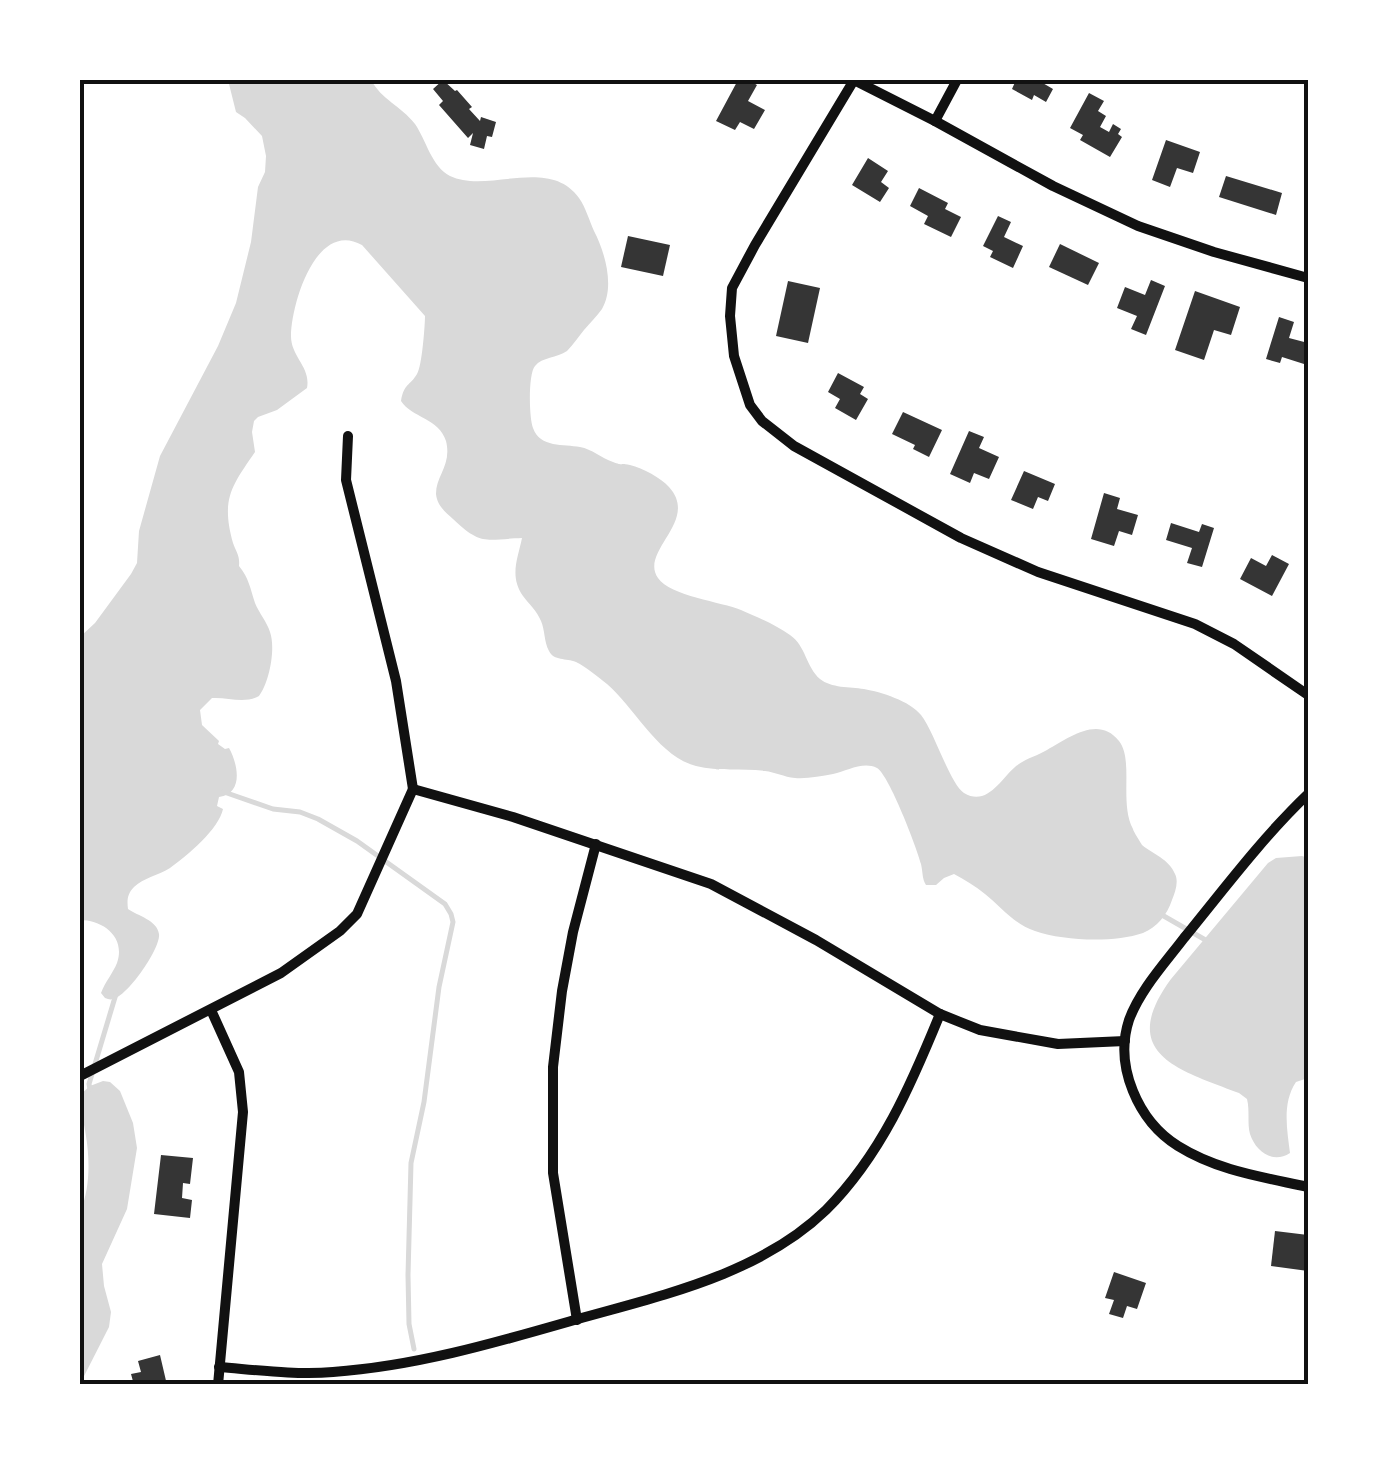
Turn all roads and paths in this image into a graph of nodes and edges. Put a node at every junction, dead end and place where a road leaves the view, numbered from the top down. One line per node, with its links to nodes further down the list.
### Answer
1 (854, 80): 3 (street); 6 (street)
2 (957, 80): 3 (street)
3 (935, 121): 4 (street)
4 (1308, 278)
5 (348, 436): 7 (street)
6 (1308, 695)
7 (412, 788): 9 (street); 10 (street)
8 (1308, 794): 12 (street)
9 (596, 844): 11 (street); 15 (street)
10 (211, 1010): 13 (street); 16 (street)
11 (940, 1014): 12 (street); 15 (street)
12 (1125, 1041): 14 (street)
13 (80, 1076)
14 (1308, 1188)
15 (577, 1320): 16 (street)
16 (219, 1368): 17 (street)
17 (218, 1385)

